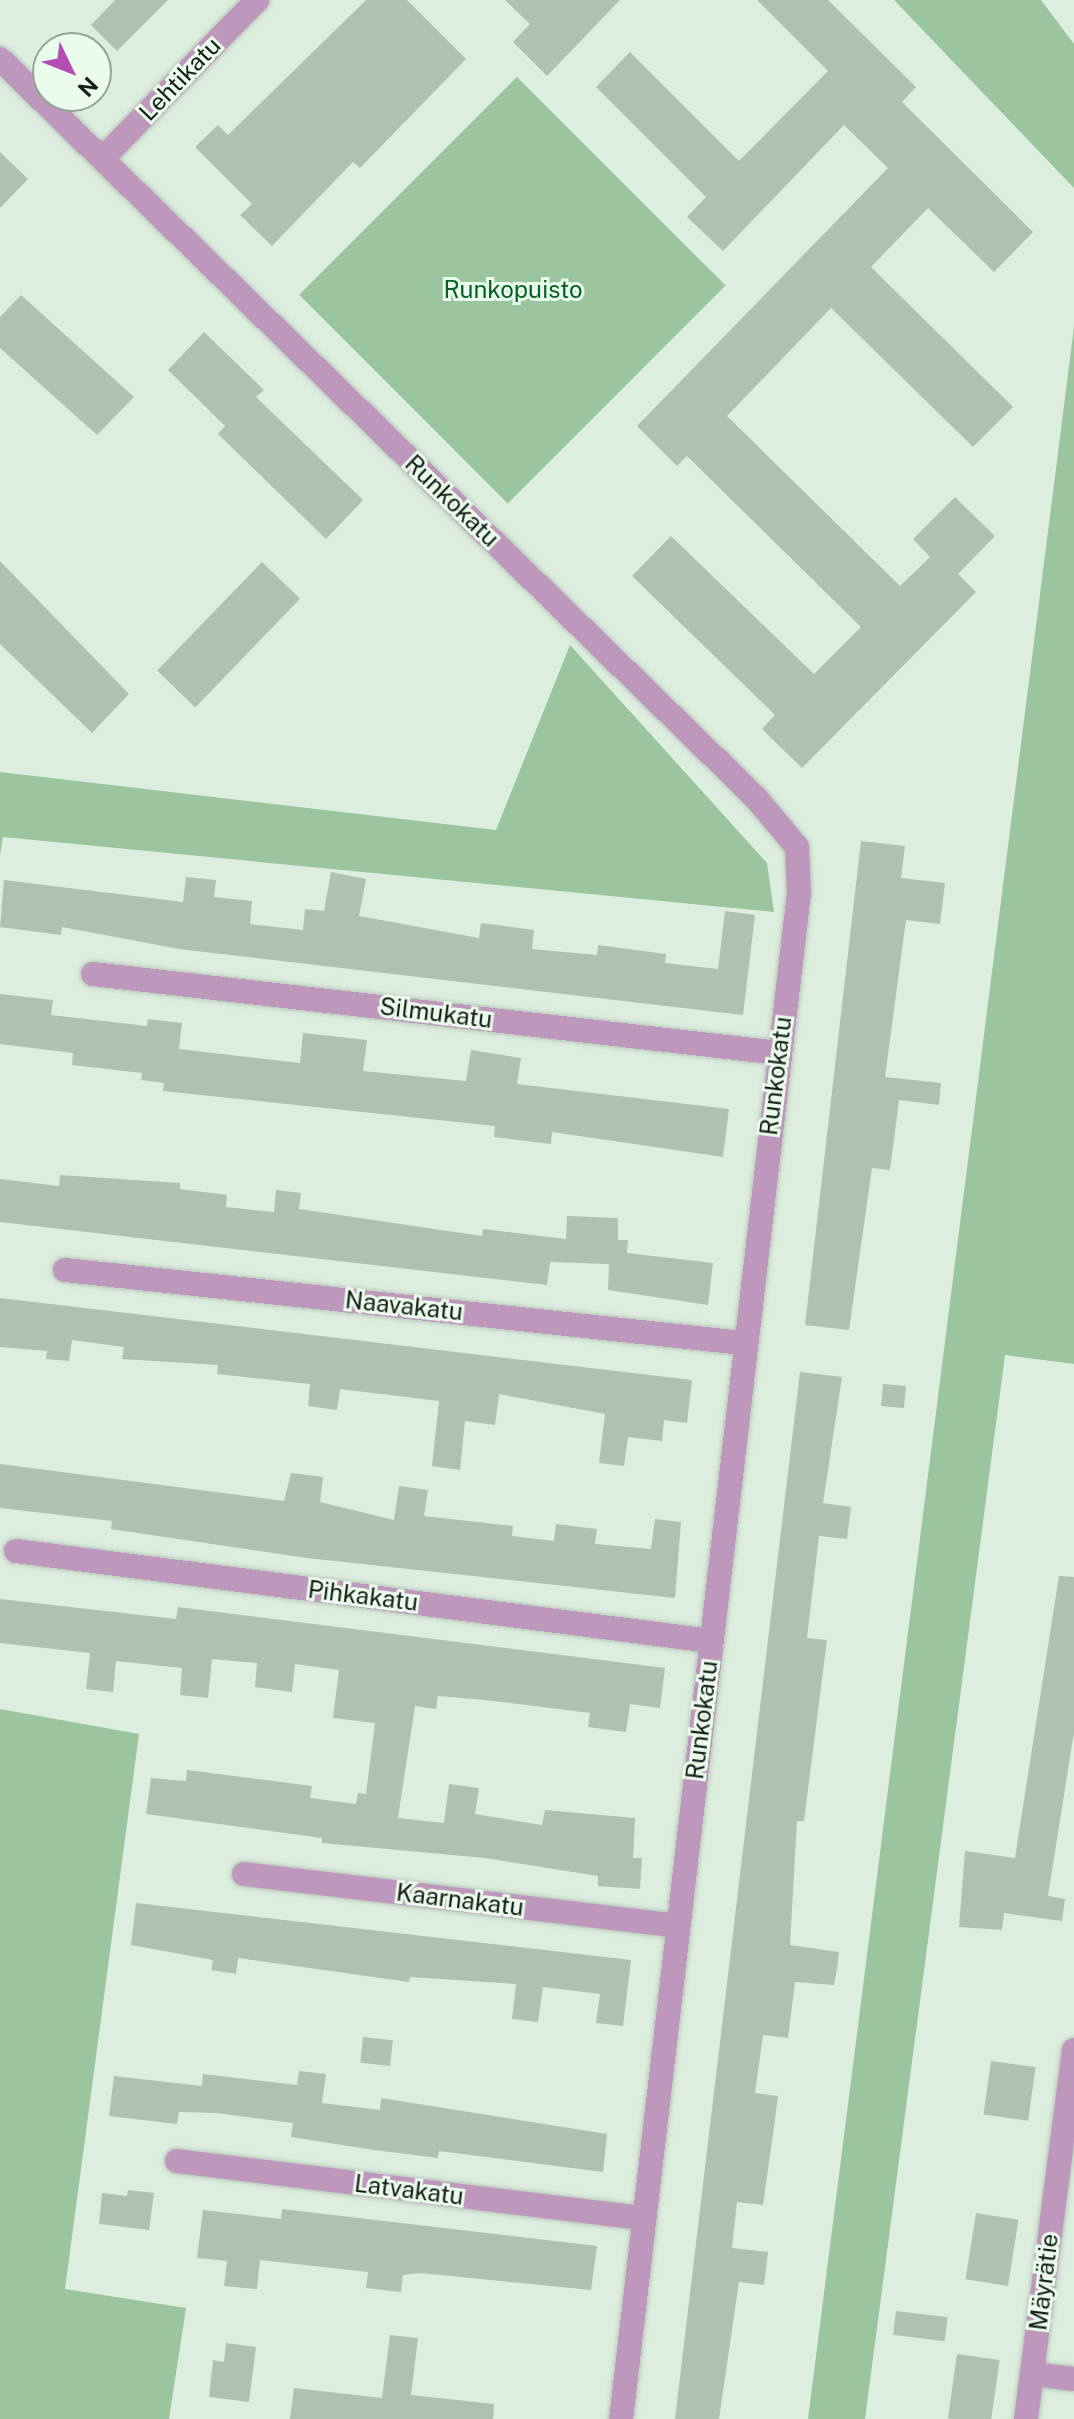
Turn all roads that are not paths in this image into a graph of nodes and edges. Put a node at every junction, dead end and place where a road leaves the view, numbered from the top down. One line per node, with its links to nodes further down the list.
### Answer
1 (257, 0): 3 (street, Lehtikatu)
2 (0, 59): 3 (street, Runkokatu)
3 (103, 158): 5 (street, Runkokatu)
4 (93, 974): 5 (street, Silmukatu)
5 (779, 1053): 7 (street, Runkokatu)
6 (65, 1270): 7 (street, Naavakatu)
7 (743, 1343): 9 (street, Runkokatu)
8 (16, 1551): 9 (street, Pihkakatu)
9 (711, 1641): 11 (street, Runkokatu)
10 (244, 1874): 11 (street, Kaarnakatu)
11 (677, 1926): 14 (street, Runkokatu)
12 (1074, 2050): 15 (street, Mäyrätie)
13 (177, 2161): 14 (street, Latvakatu)
14 (642, 2218): 17 (street, Runkokatu)
15 (1032, 2374): 16 (street); 18 (street, Mäyrätie)
16 (1074, 2379)
17 (621, 2419)
18 (1026, 2419)

